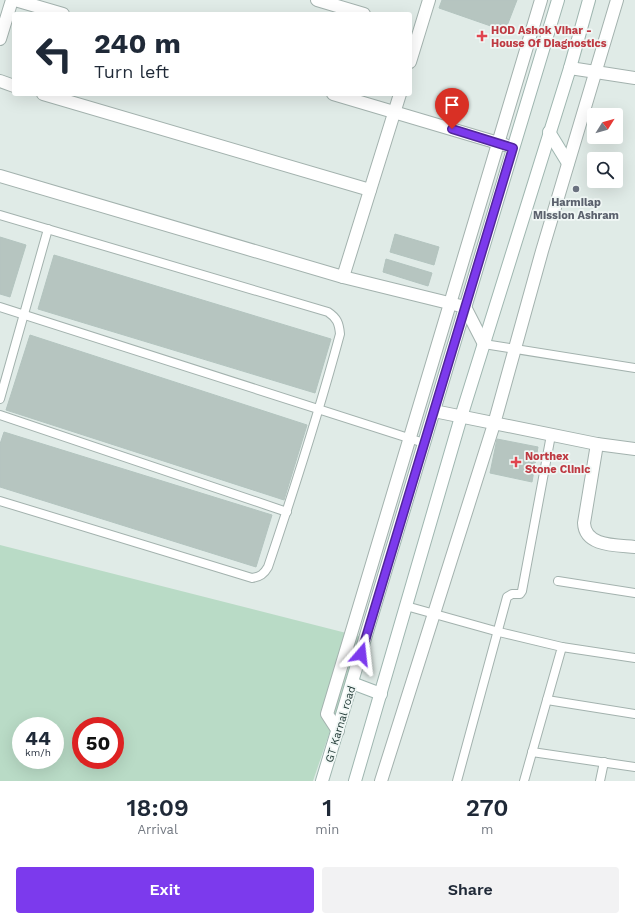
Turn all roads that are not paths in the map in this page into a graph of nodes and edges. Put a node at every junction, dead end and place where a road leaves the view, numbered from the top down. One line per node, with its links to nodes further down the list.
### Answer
1 (12, 0): 12 (street)
2 (15, 0): 9 (street)
3 (317, 0): 10 (street)
4 (430, 0): 11 (street)
5 (541, 0): 24 (street)
6 (558, 0): 25 (street, GT Karnal road)
7 (589, 0): 14 (street)
8 (617, 0): 15 (street)
9 (56, 12)
10 (357, 12)
11 (415, 29): 13 (street)
12 (0, 39)
13 (412, 49)
14 (570, 68): 15 (street); 23 (street)
15 (595, 72): 16 (street); 26 (street)
16 (635, 78)
17 (0, 81): 18 (street)
18 (12, 85)
19 (50, 96): 28 (street)
20 (340, 96): 22 (street)
21 (399, 96): 22 (street)
22 (394, 112): 24 (street); 28 (street)
23 (549, 132): 26 (street); 36 (street)
24 (498, 143): 25 (street); 32 (street)
25 (513, 148): 34 (street, GT Karnal road)
26 (568, 163): 37 (street)
27 (0, 176): 31 (street)
28 (370, 190): 31 (street)
29 (0, 215): 30 (lane)
30 (48, 229): 35 (lane); 40 (lane)
31 (343, 277): 32 (street)
32 (449, 303): 34 (street); 46 (street)
33 (0, 307): 35 (lane)
34 (465, 308): 36 (street); 41 (street, GT Karnal road)
35 (24, 314): 39 (lane); 40 (lane)
36 (484, 344): 37 (lane); 43 (street)
37 (514, 349): 38 (lane); 44 (street)
38 (635, 368)
39 (0, 399)
40 (320, 408): 46 (lane); 51 (lane)
41 (434, 412): 43 (street); 47 (street, GT Karnal road)
42 (0, 415): 51 (lane)
43 (462, 417): 44 (street); 55 (street)
44 (494, 424): 45 (street); 56 (street)
45 (550, 435): 48 (street); 57 (lane)
46 (409, 439): 47 (lane); 64 (street)
47 (424, 443): 60 (street, GT Karnal road)
48 (597, 444): 49 (street); 52 (street)
49 (635, 449)
50 (0, 501): 51 (lane)
51 (287, 512)
52 (635, 547)
53 (558, 582): 54 (lane)
54 (635, 593)
55 (406, 606): 56 (lane); 61 (street)
56 (434, 614): 57 (lane); 70 (street)
57 (499, 632): 58 (lane); 71 (lane)
58 (562, 647): 59 (lane); 62 (lane)
59 (635, 658)
60 (352, 684): 61 (street); 64 (street, GT Karnal road)
61 (381, 694): 69 (street)
62 (547, 700): 63 (lane); 65 (lane)
63 (635, 714)
64 (338, 731): 68 (street, GT Karnal road)
65 (532, 752): 66 (lane); 72 (lane)
66 (604, 762): 67 (lane); 73 (lane)
67 (635, 767)
68 (322, 781)
69 (355, 781)
70 (381, 781)
71 (457, 781)
72 (524, 781)
73 (600, 781)

